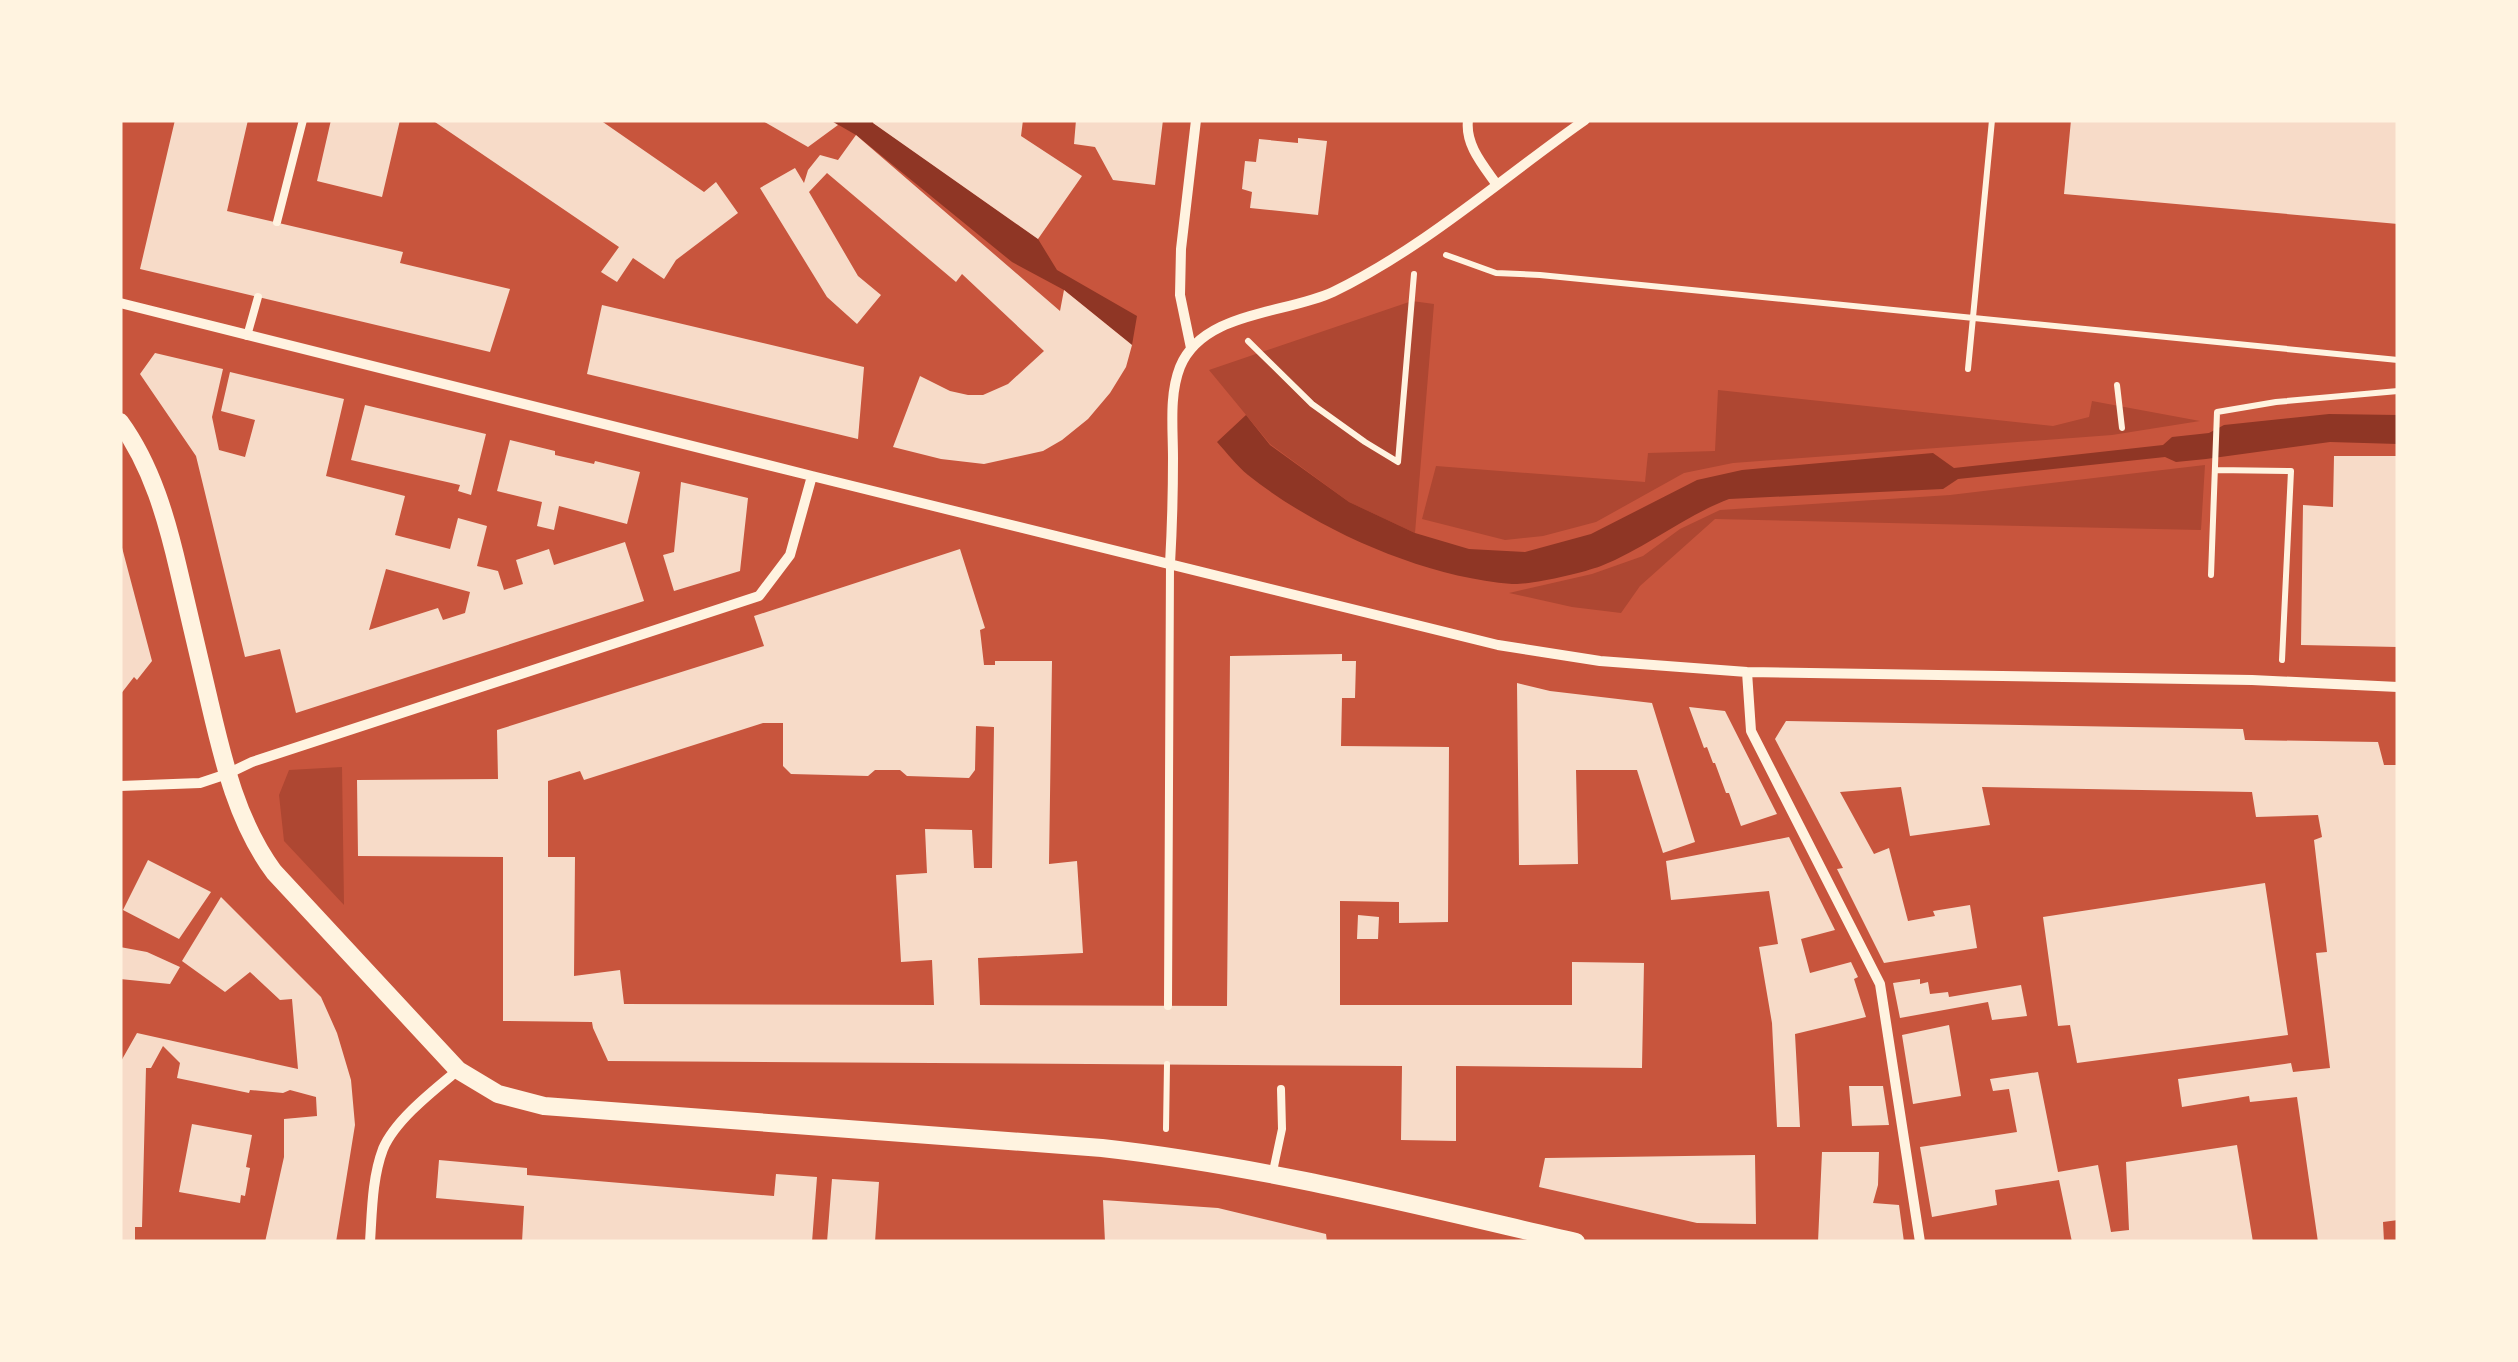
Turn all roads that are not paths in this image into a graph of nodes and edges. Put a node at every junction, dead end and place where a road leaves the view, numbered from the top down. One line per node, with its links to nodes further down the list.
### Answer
1 (304, 120): 6 (lane)
2 (1196, 120): 10 (street)
3 (1468, 120): 5 (street)
4 (1585, 120): 5 (street)
5 (1501, 181): 10 (street)
6 (277, 222)
7 (258, 296): 9 (lane)
8 (120, 303): 9 (street)
9 (247, 336): 12 (street)
10 (1191, 348): 13 (street)
11 (120, 422): 16 (street)
12 (812, 476): 13 (street); 16 (street)
13 (1170, 564): 14 (street); 18 (lane)
14 (1747, 672): 15 (street); 24 (street)
15 (2398, 687)
16 (227, 774): 17 (street); 19 (street)
17 (122, 787)
18 (1168, 1006)
19 (458, 1070): 21 (street); 22 (street)
20 (1280, 1089): 21 (lane)
21 (1272, 1176): 23 (street)
22 (370, 1242)
23 (1576, 1242)
24 (1920, 1242)

